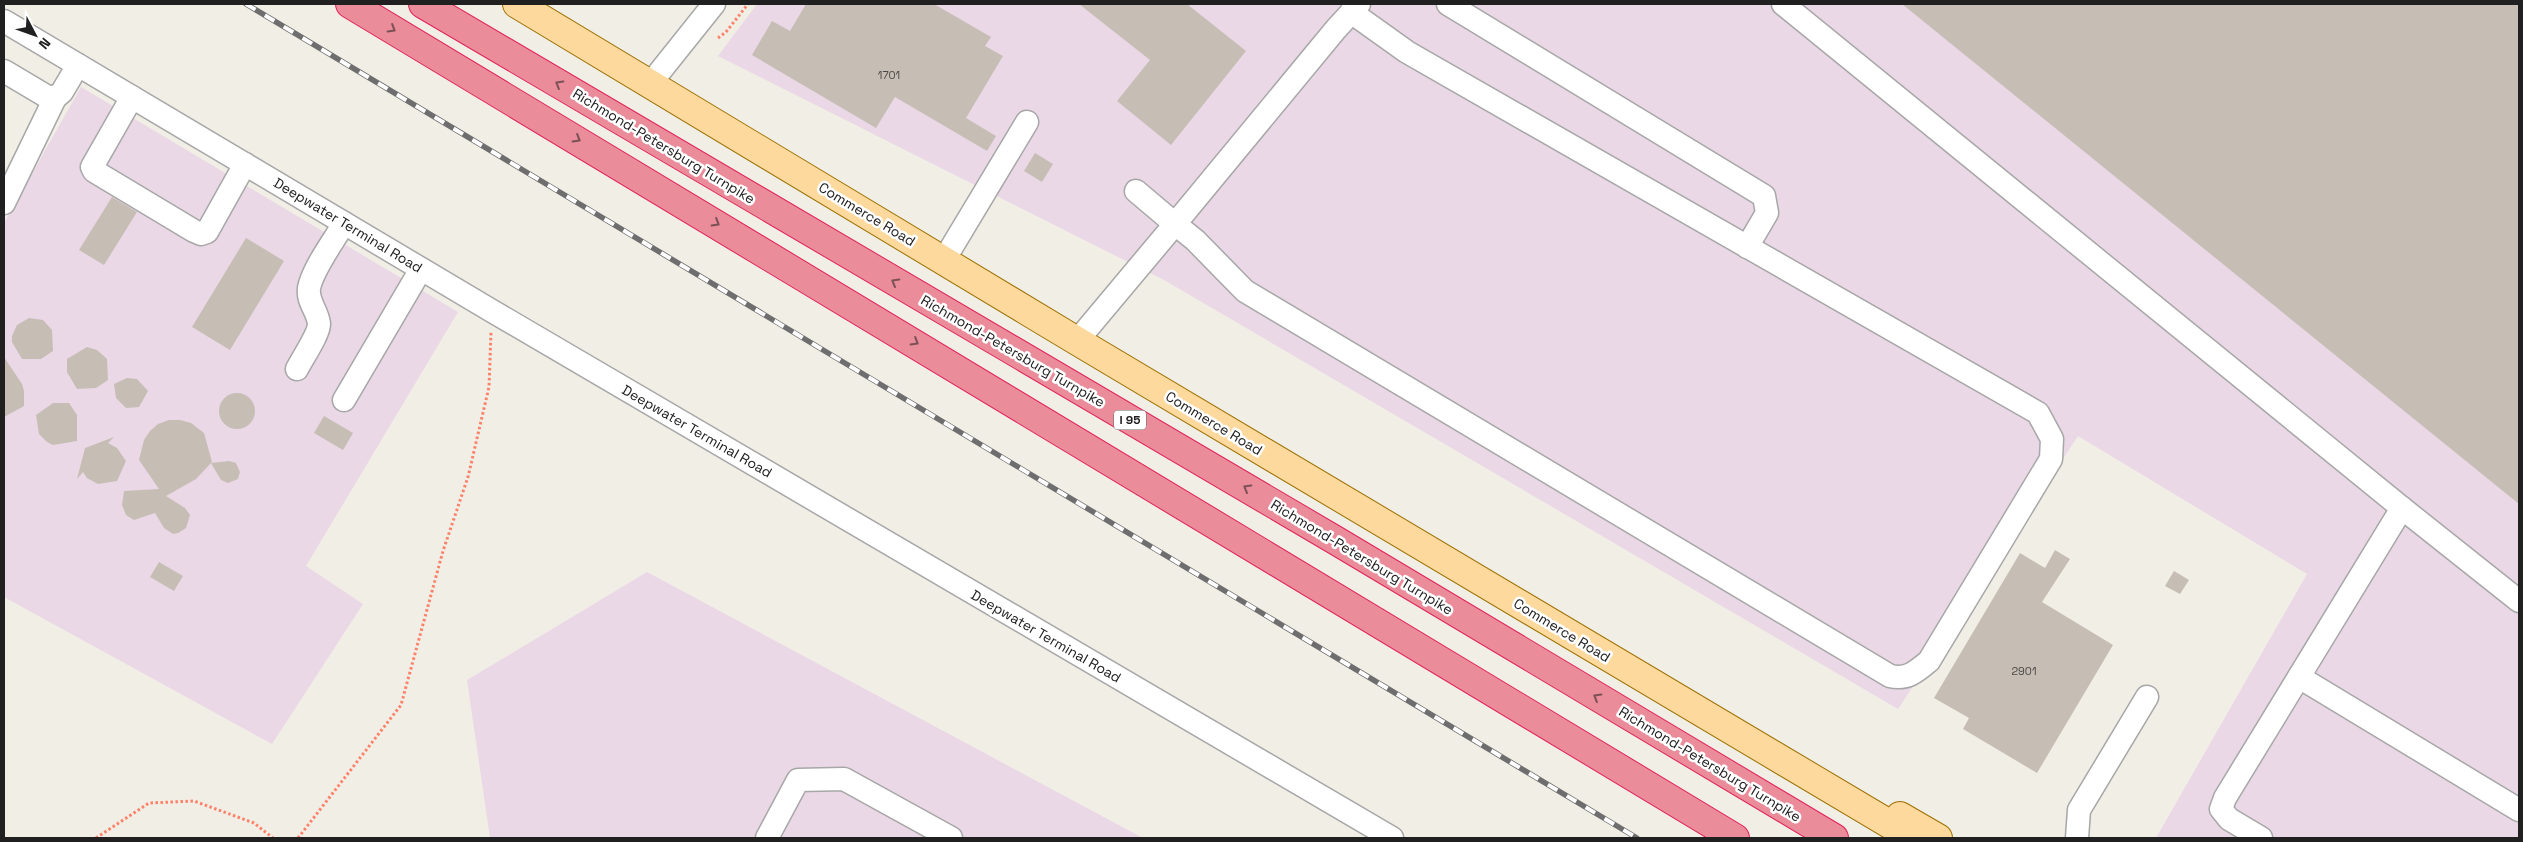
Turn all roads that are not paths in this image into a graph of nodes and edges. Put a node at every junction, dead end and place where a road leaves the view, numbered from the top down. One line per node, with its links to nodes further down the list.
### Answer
1 (350, 4): 35 (highway, one-way to 35)
2 (423, 4): 36 (highway, Richmond-Petersburg Turnpike / I 95, one-way to 2)
3 (517, 4): 12 (main road, Commerce Road)
4 (546, 4): 12 (main road, Commerce Road)
5 (714, 4): 12 (street)
6 (1448, 4): 21 (street)
7 (1783, 4): 27 (street)
8 (1355, 8): 20 (street); 21 (street)
9 (4, 21): 10 (street, Deepwater Terminal Road)
10 (78, 65): 13 (street, Deepwater Terminal Road); 14 (street)
11 (4, 71): 14 (street)
12 (655, 78): 22 (main road, Commerce Road)
13 (132, 97): 16 (street, Deepwater Terminal Road); 16 (street)
14 (55, 98): 18 (street)
15 (1027, 122): 22 (street)
16 (245, 164): 19 (street, Deepwater Terminal Road)
17 (1136, 191): 20 (street)
18 (4, 204)
19 (344, 223): 23 (street, Deepwater Terminal Road); 25 (street)
20 (1175, 224): 21 (street); 24 (street)
21 (1747, 247)
22 (948, 254): 24 (main road, Commerce Road)
23 (421, 269): 26 (street); 32 (street, Deepwater Terminal Road)
24 (1082, 335): 37 (main road, Commerce Road); 38 (main road, Commerce Road)
25 (297, 369)
26 (344, 400)
27 (2402, 508): 28 (street); 29 (street)
28 (2519, 601)
29 (2298, 677): 31 (street); 40 (street)
30 (2147, 698): 39 (street)
31 (2519, 810)
32 (1377, 835)
33 (767, 838): 34 (street)
34 (951, 838)
35 (1736, 838)
36 (1834, 838)
37 (1913, 838)
38 (1938, 838)
39 (2077, 838)
40 (2261, 838)

